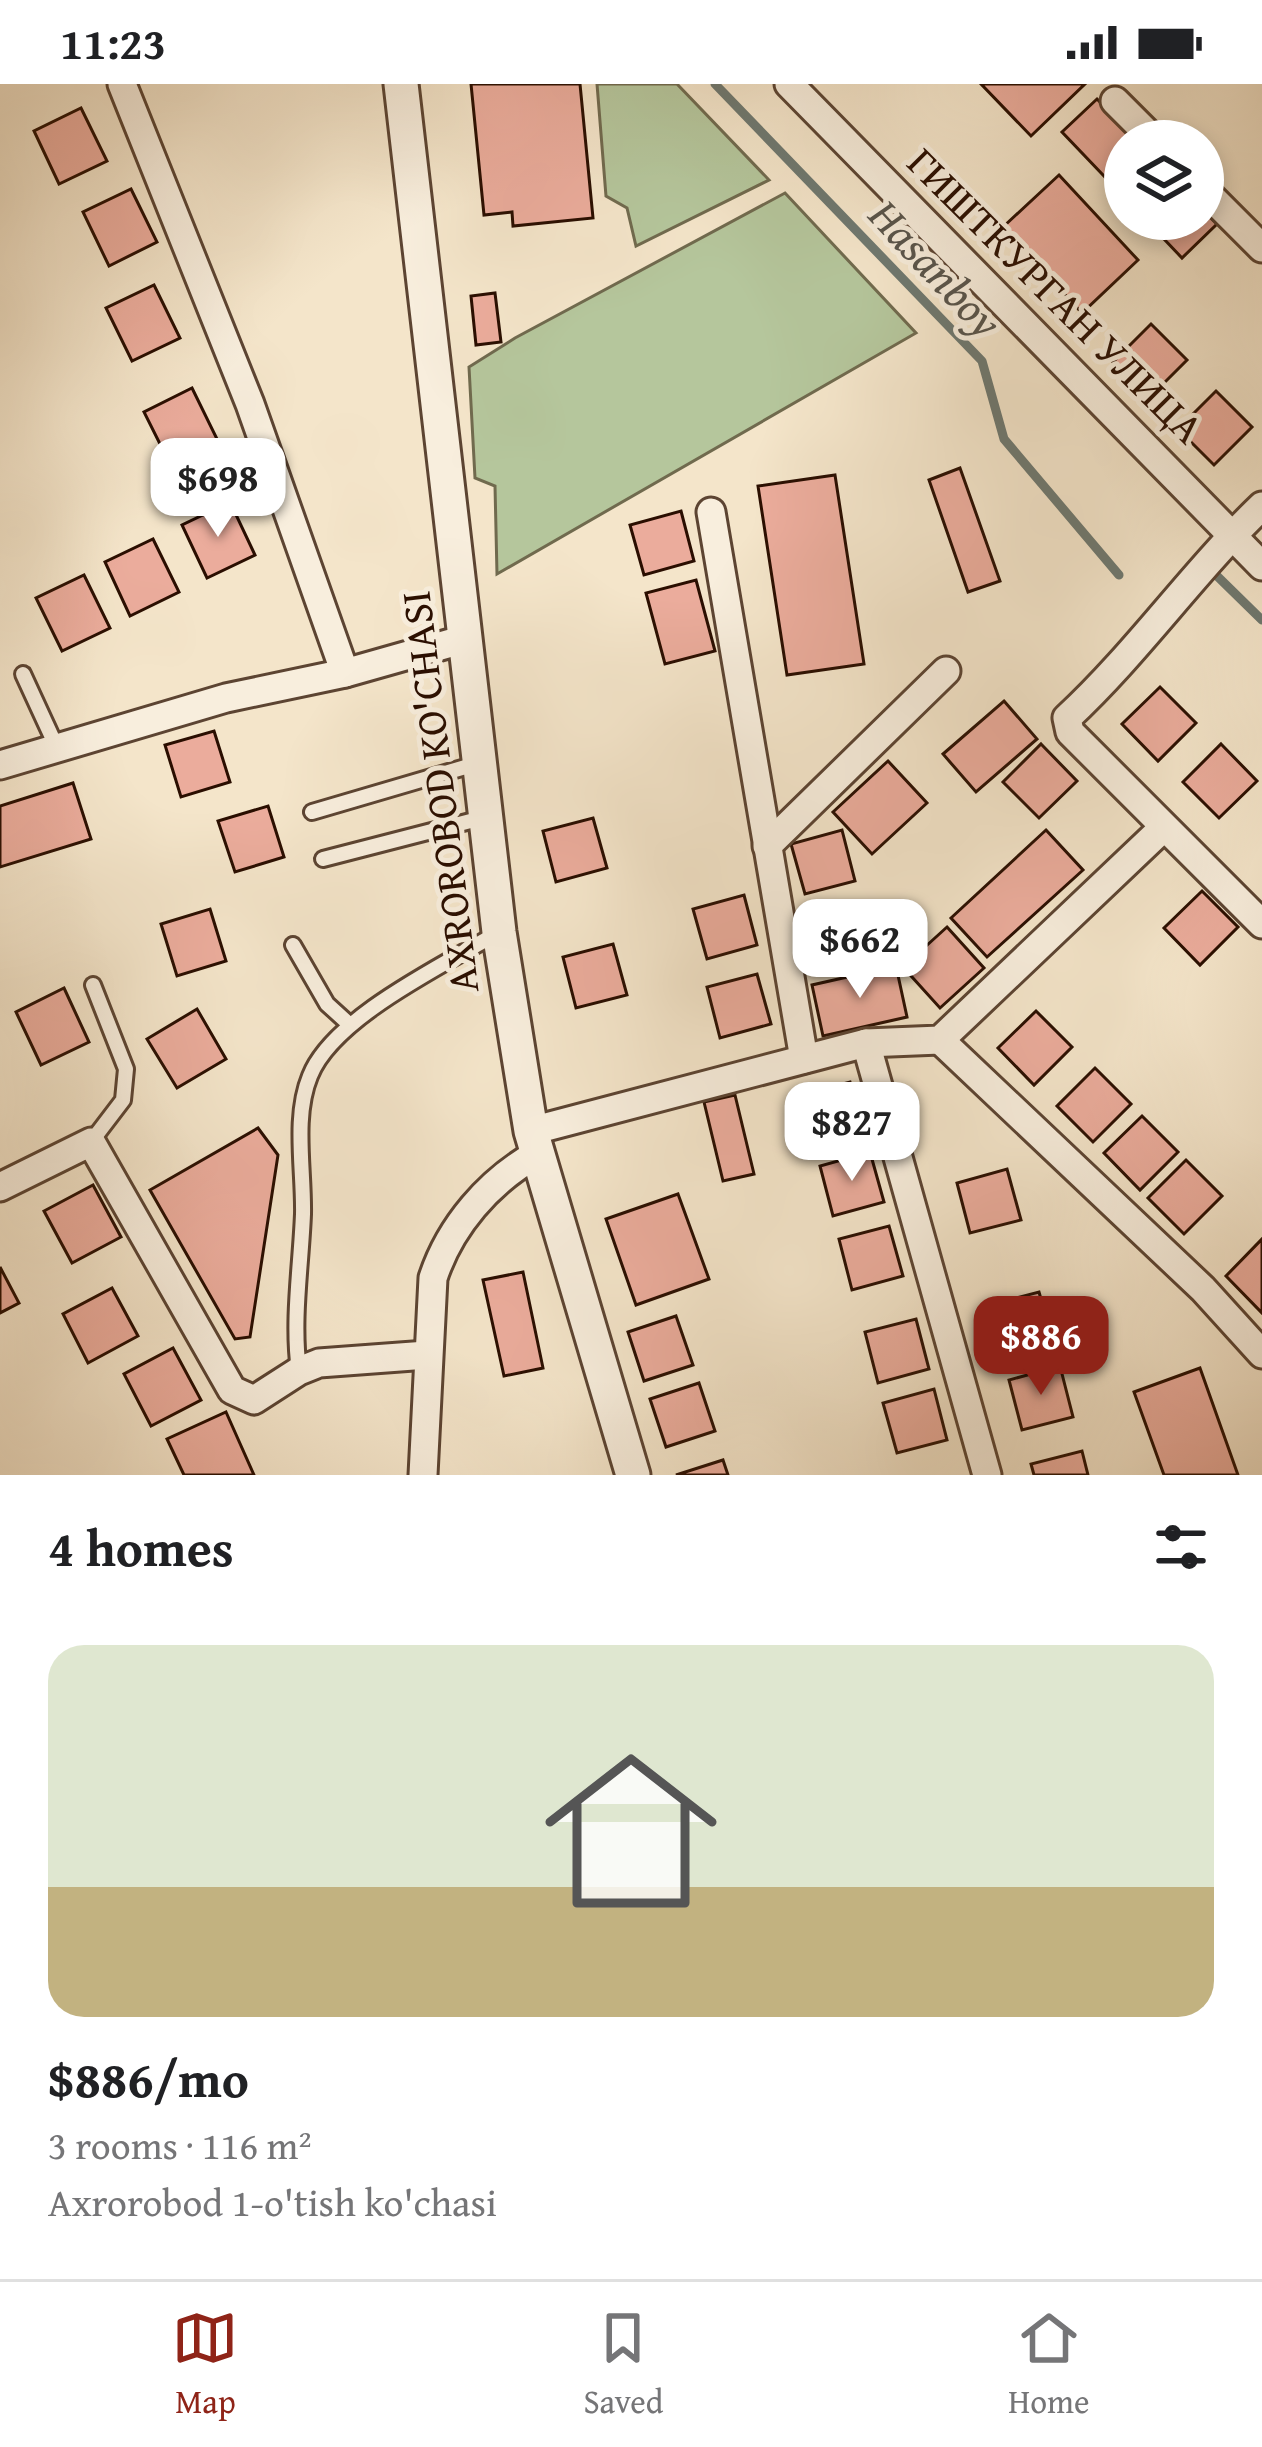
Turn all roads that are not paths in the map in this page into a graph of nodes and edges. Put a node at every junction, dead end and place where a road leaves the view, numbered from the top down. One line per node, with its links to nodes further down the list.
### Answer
1 (122, 84): 14 (street)
2 (401, 84): 12 (street, AXROROBOD KO'CHASI)
3 (789, 84): 10 (street, ГИШТКУРГАН УЛИЦА)
4 (1115, 101): 5 (street)
5 (1134, 120)
6 (1224, 210): 7 (street)
7 (1262, 248)
8 (1262, 506): 10 (street)
9 (711, 512): 22 (street)
10 (1232, 534): 11 (street, ГИШТКУРГАН УЛИЦА); 21 (street)
11 (1262, 566)
12 (465, 639): 14 (street); 17 (street, AXROROBOD KO'CHASI)
13 (946, 670): 22 (street)
14 (345, 673): 16 (street)
15 (23, 674): 16 (lane)
16 (57, 748): 18 (street)
17 (479, 763): 19 (lane); 20 (street, AXROROBOD KO'CHASI)
18 (0, 766)
19 (312, 812)
20 (486, 818): 23 (lane); 25 (street, AXROROBOD KO'CHASI)
21 (1163, 828): 24 (street); 29 (street)
22 (767, 846): 31 (street)
23 (323, 859)
24 (1262, 924)
25 (499, 932): 28 (lane); 33 (street, AXROROBOD KO'CHASI)
26 (293, 945): 28 (lane)
27 (92, 985): 32 (lane)
28 (349, 1024): 37 (lane)
29 (940, 1040): 30 (street); 35 (street)
30 (866, 1043): 31 (street); 40 (street)
31 (804, 1060): 33 (street)
32 (91, 1142): 34 (street); 37 (street)
33 (534, 1143): 36 (street); 39 (street, AXROROBOD KO'CHASI)
34 (0, 1187)
35 (1262, 1354)
36 (428, 1355): 37 (street); 38 (street)
37 (299, 1371)
38 (423, 1475)
39 (632, 1475)
40 (987, 1475)

